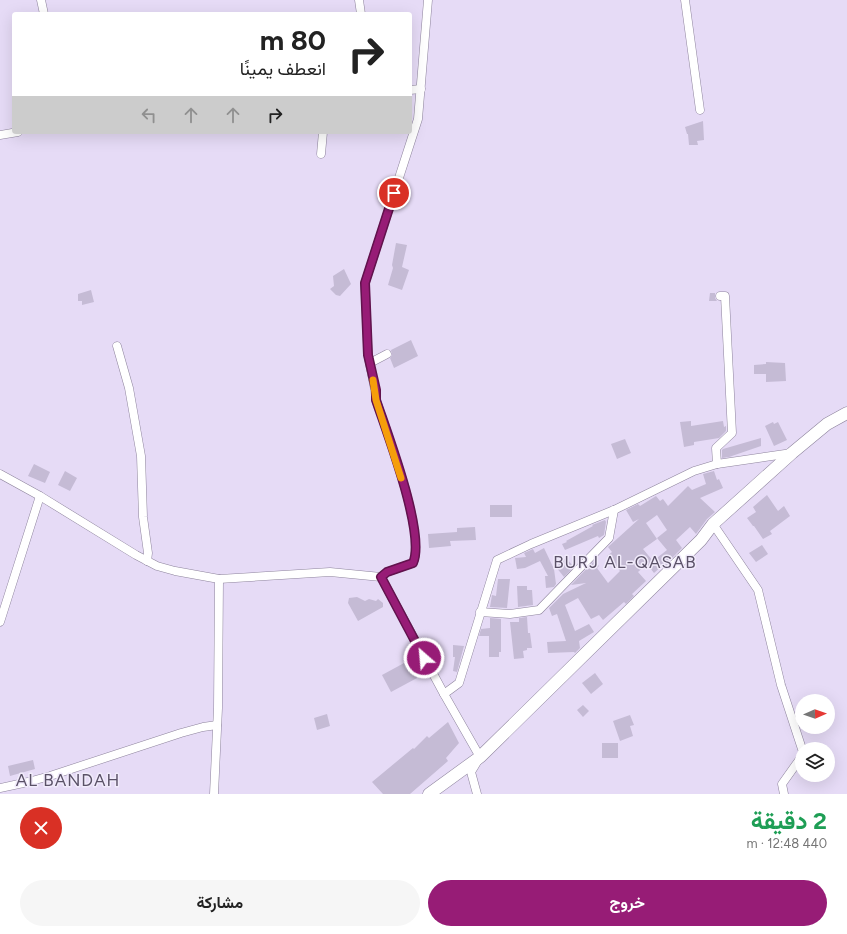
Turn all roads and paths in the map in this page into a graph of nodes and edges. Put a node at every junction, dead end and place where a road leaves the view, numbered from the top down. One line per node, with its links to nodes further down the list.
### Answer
1 (41, 0): 5 (street)
2 (358, 0): 6 (street)
3 (428, 0): 7 (street)
4 (684, 0): 9 (street)
5 (44, 12)
6 (361, 12)
7 (421, 89): 8 (street); 17 (street)
8 (412, 90)
9 (700, 110)
10 (12, 133): 12 (street)
11 (323, 134): 13 (street)
12 (0, 135)
13 (322, 154)
14 (720, 296): 20 (street)
15 (117, 346): 25 (street)
16 (387, 354): 17 (street)
17 (370, 363): 26 (street)
18 (847, 413): 19 (main road)
19 (792, 453): 20 (street); 24 (main road)
20 (717, 464): 23 (street)
21 (0, 474): 22 (street)
22 (40, 496): 25 (street); 29 (street)
23 (614, 510): 28 (street); 28 (street)
24 (713, 524): 32 (street); 33 (main road)
25 (147, 561): 27 (street)
26 (381, 577): 27 (street); 30 (street)
27 (219, 579): 31 (street)
28 (480, 612): 30 (street)
29 (0, 622)
30 (444, 694): 33 (street)
31 (217, 725): 35 (street); 36 (street)
32 (800, 742)
33 (480, 757): 37 (main road); 38 (street)
34 (795, 766): 39 (street)
35 (0, 788)
36 (214, 794)
37 (429, 794)
38 (477, 794)
39 (784, 794)

